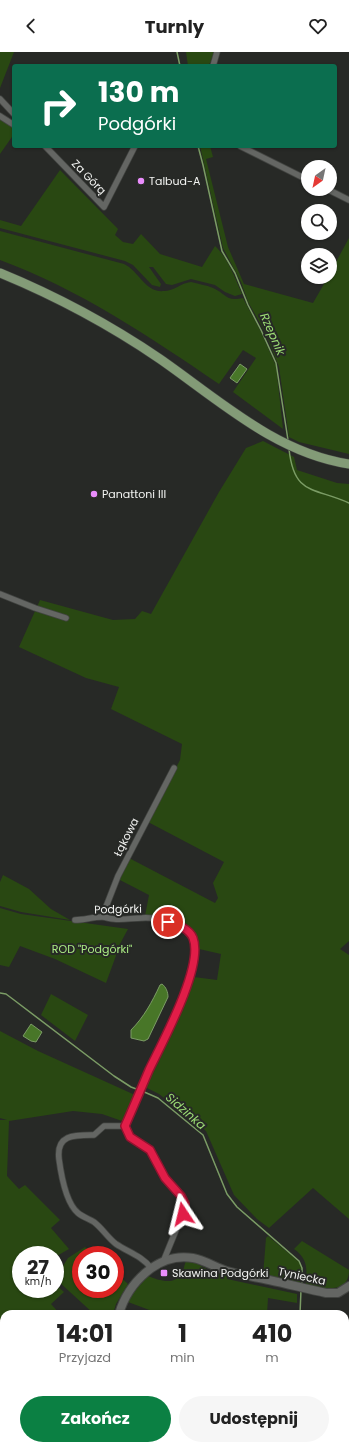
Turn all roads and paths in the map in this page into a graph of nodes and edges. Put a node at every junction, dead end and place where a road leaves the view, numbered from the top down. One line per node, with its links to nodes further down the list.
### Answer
1 (217, 52): 2 (street)
2 (214, 64)
3 (0, 99): 4 (street)
4 (12, 112)
5 (0, 116): 6 (street)
6 (12, 124)
7 (48, 148): 8 (street, Za Górą)
8 (134, 148)
9 (244, 148): 10 (street)
10 (301, 176)
11 (337, 194): 12 (street)
12 (349, 200)
13 (0, 273): 14 (main road)
14 (349, 464)
15 (0, 594): 16 (street)
16 (66, 618)
17 (174, 768): 18 (street, Łąkowa)
18 (102, 917): 19 (street, Podgórki); 20 (street, Podgórki)
19 (75, 920)
20 (125, 1126): 21 (street); 22 (street)
21 (163, 1262): 22 (street, Tyniecka); 23 (street, Tyniecka)
22 (151, 1268): 24 (street, Tyniecka)
23 (349, 1286)
24 (120, 1310)

